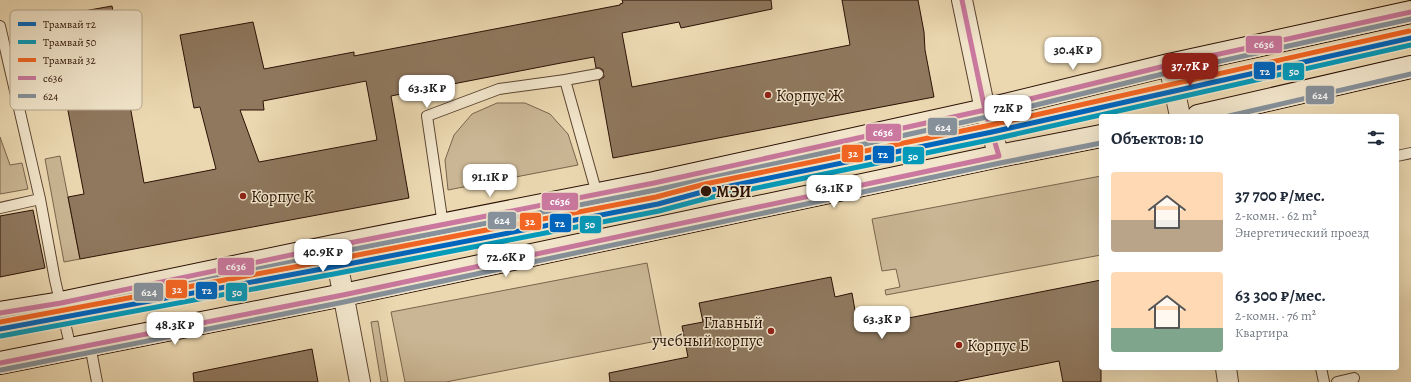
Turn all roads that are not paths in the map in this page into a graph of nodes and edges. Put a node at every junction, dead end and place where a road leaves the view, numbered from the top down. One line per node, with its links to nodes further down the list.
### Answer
1 (962, 0): 10 (street)
2 (1411, 12): 4 (main road)
3 (0, 26): 6 (lane)
4 (1169, 65): 10 (main road); 11 (street)
5 (1411, 67): 12 (main road)
6 (10, 69)
7 (598, 74): 8 (lane)
8 (565, 80): 17 (lane); 20 (lane)
9 (19, 110): 18 (lane)
10 (985, 110): 15 (street); 17 (main road)
11 (1180, 114)
12 (1207, 114)
13 (1099, 136): 15 (main road)
14 (1411, 154): 16 (lane)
15 (999, 156): 22 (main road)
16 (1399, 156)
17 (597, 194): 20 (main road)
18 (40, 199): 19 (lane); 23 (lane)
19 (0, 208)
20 (443, 225): 21 (main road)
21 (334, 246): 22 (street); 23 (main road)
22 (343, 295): 25 (main road); 31 (street)
23 (61, 303): 24 (main road); 25 (lane)
24 (0, 313)
25 (80, 347): 26 (main road); 30 (lane)
26 (0, 364)
27 (1226, 370): 32 (street)
28 (1321, 370): 33 (lane)
29 (1354, 378): 34 (lane)
30 (97, 382)
31 (360, 382)
32 (1228, 382)
33 (1324, 382)
34 (1337, 382)

